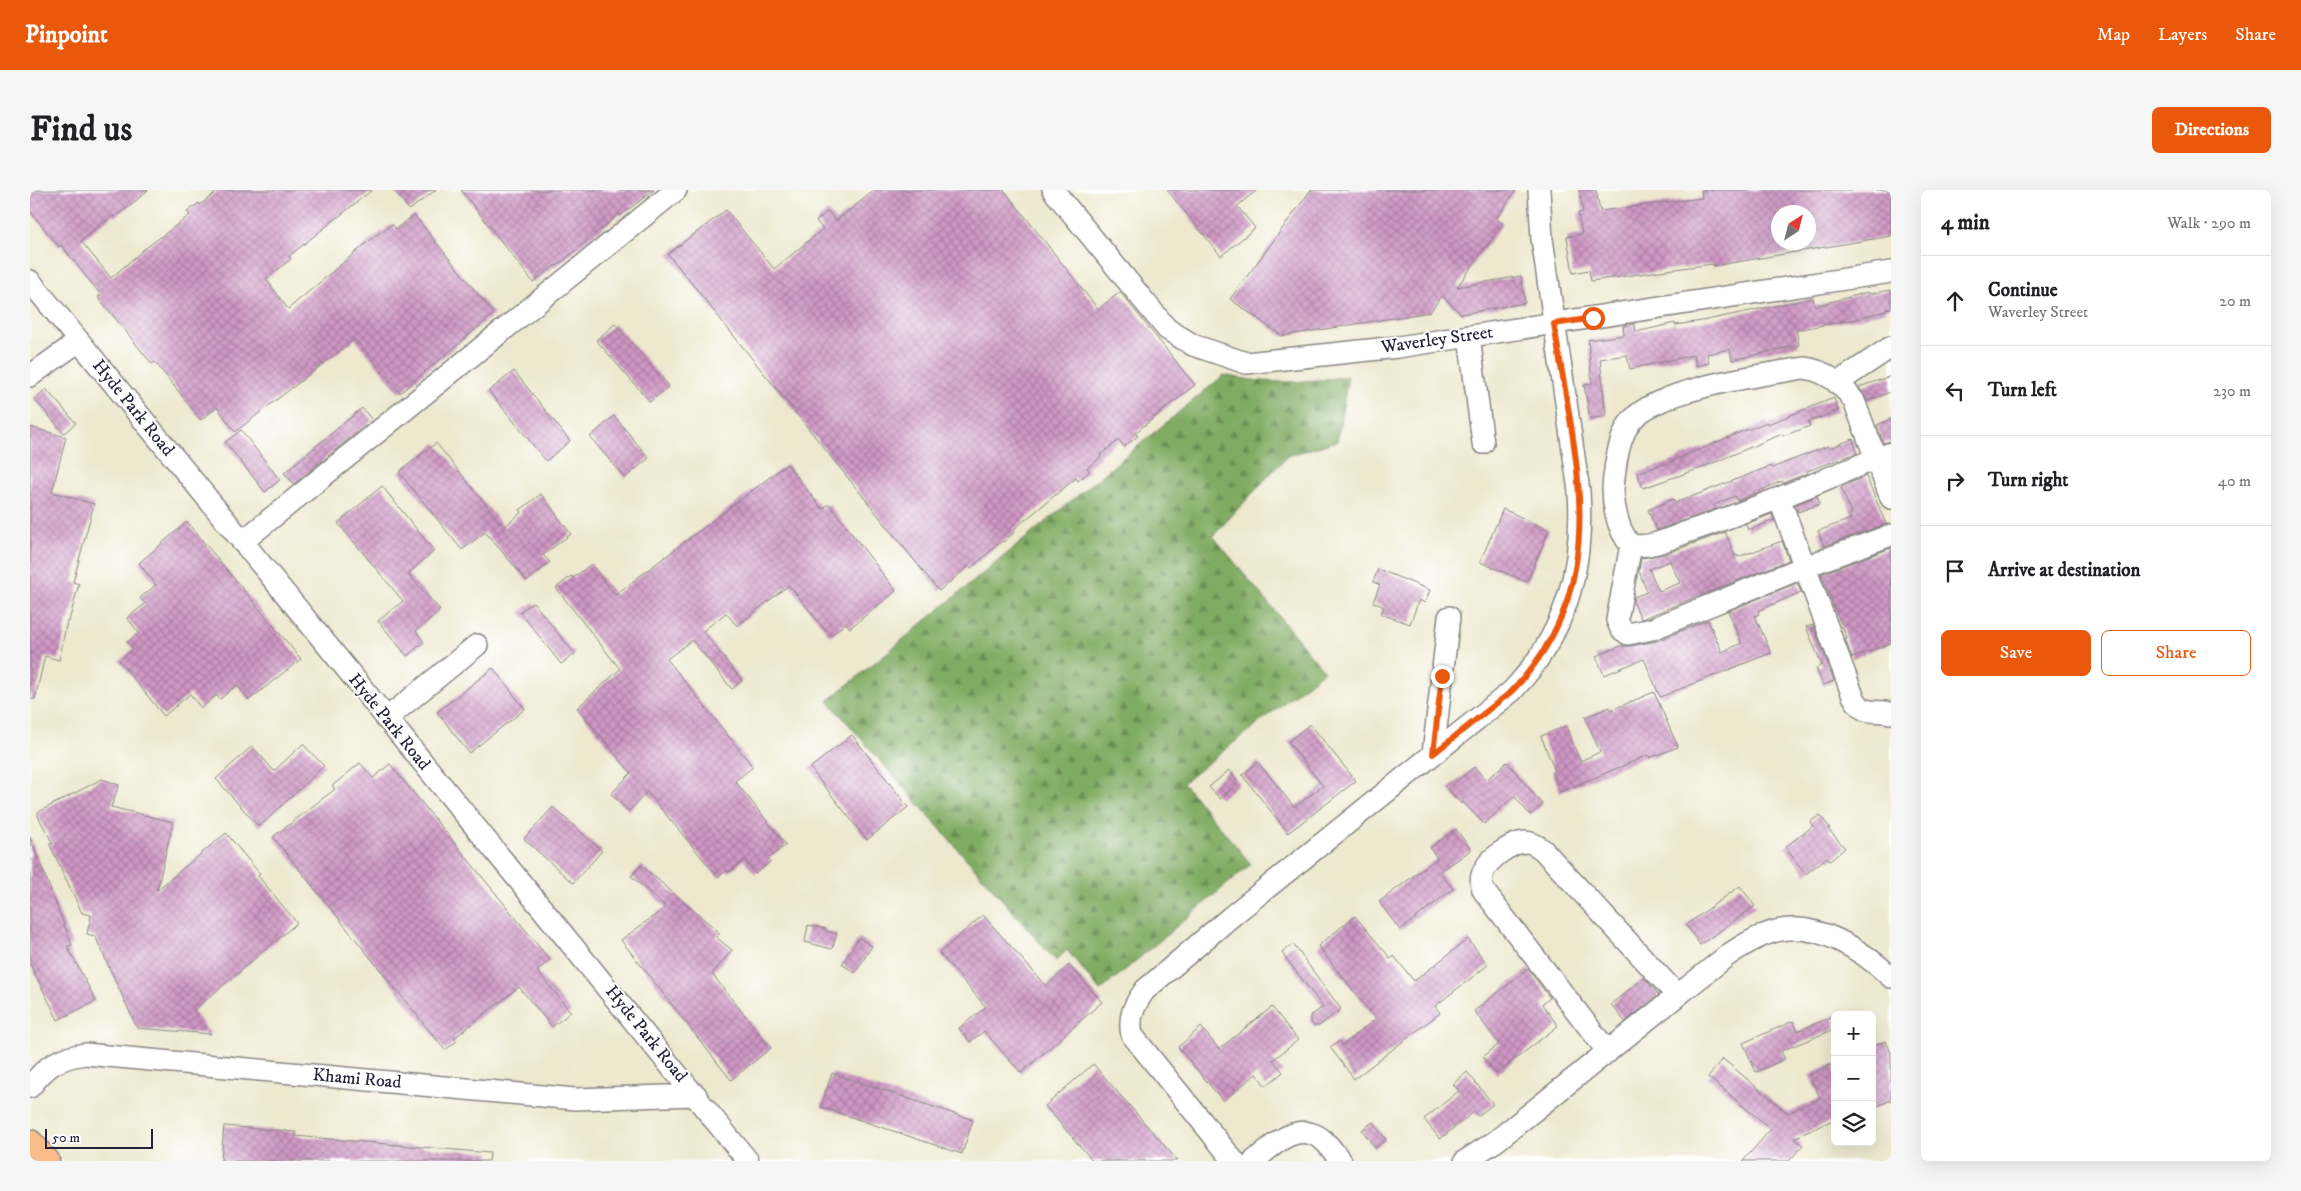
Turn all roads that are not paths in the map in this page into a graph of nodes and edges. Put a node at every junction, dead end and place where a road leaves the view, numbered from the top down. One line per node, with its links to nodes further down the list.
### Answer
1 (676, 190): 17 (street)
2 (1053, 190): 7 (street, Waverley Street)
3 (1539, 190): 6 (street)
4 (1891, 272): 6 (street, Waverley Street)
5 (30, 281): 8 (street, Hyde Park Road)
6 (1554, 324): 7 (street, Waverley Street); 24 (street)
7 (1469, 336): 12 (street)
8 (79, 341): 10 (street); 17 (street, Hyde Park Road)
9 (1891, 347): 11 (street)
10 (30, 376)
11 (1837, 382): 13 (street); 18 (street)
12 (1483, 443)
13 (1883, 456): 14 (street); 15 (street)
14 (1779, 498): 18 (street); 19 (street)
15 (1891, 498)
16 (1891, 535): 19 (street)
17 (242, 542): 23 (street, Hyde Park Road)
18 (1631, 545): 19 (street)
19 (1804, 567): 22 (street)
20 (1449, 617): 24 (street)
21 (477, 645): 23 (street)
22 (1891, 713)
23 (386, 719): 29 (street, Hyde Park Road)
24 (1433, 754): 33 (street)
25 (1891, 977): 26 (street)
26 (1676, 995): 27 (street); 27 (street)
27 (1608, 1052): 36 (street)
28 (30, 1087): 29 (street, Khami Road)
29 (696, 1096): 32 (street, Hyde Park Road)
30 (30, 1143): 31 (main road)
31 (46, 1161)
32 (748, 1161)
33 (1234, 1161)
34 (1254, 1161): 35 (street)
35 (1341, 1161)
36 (1465, 1161)

